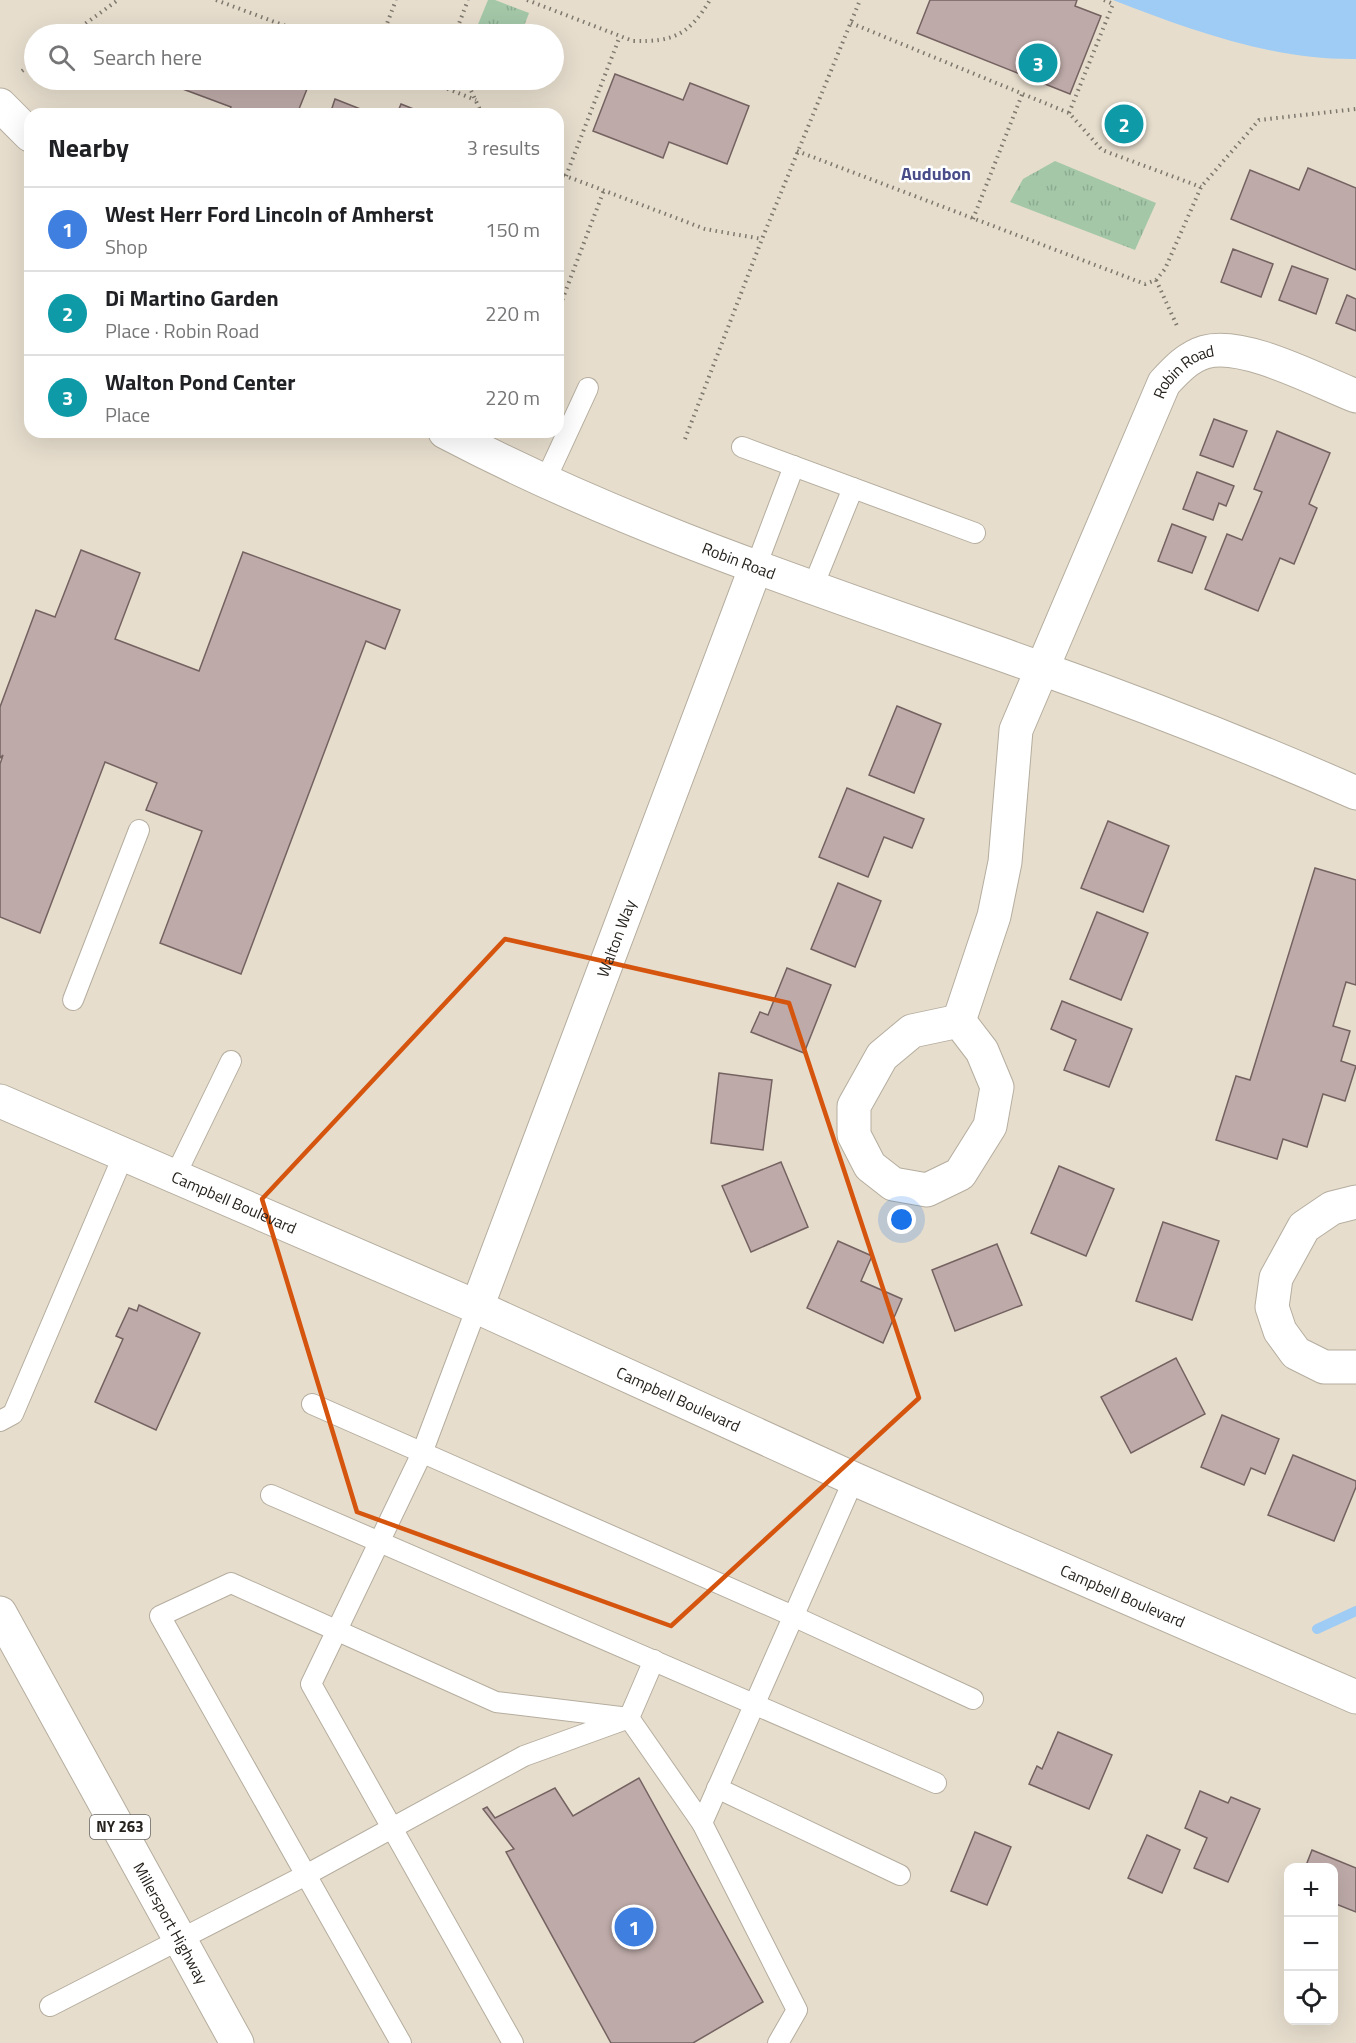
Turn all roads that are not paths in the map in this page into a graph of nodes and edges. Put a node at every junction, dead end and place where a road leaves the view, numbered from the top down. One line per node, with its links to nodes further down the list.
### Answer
1 (0, 105): 2 (street)
2 (24, 129)
3 (588, 388): 8 (lane)
4 (1356, 396): 13 (street, Robin Road)
5 (458, 438): 8 (street, Robin Road)
6 (742, 447): 7 (lane)
7 (794, 466): 9 (lane); 11 (lane)
8 (545, 481): 11 (street, Robin Road)
9 (853, 488): 10 (lane); 12 (lane)
10 (975, 533)
11 (755, 569): 12 (street, Robin Road); 23 (street, Walton Way)
12 (812, 589): 13 (street, Robin Road)
13 (1040, 668): 14 (street, Robin Road); 17 (street, Robin Road)
14 (1356, 793)
15 (140, 830): 16 (lane)
16 (73, 1000)
17 (959, 1021): 17 (street)
18 (231, 1061): 21 (lane)
19 (0, 1101): 20 (street, Campbell Boulevard)
20 (124, 1154): 21 (street, Campbell Boulevard); 26 (lane)
21 (175, 1176): 23 (street, Campbell Boulevard)
22 (1356, 1202): 24 (street)
23 (477, 1307): 27 (lane); 28 (street, Campbell Boulevard)
24 (1356, 1367)
25 (312, 1404): 27 (lane)
26 (0, 1421)
27 (422, 1453): 30 (lane); 32 (lane)
28 (854, 1479): 32 (lane); 35 (street, Campbell Boulevard)
29 (271, 1495): 30 (lane)
30 (379, 1543): 33 (lane); 34 (lane)
31 (0, 1613): 45 (street, Millersport Highway / NY 263)
32 (793, 1616): 36 (lane); 37 (lane)
33 (338, 1630): 38 (lane); 42 (lane); 43 (lane)
34 (654, 1660): 37 (lane); 38 (lane)
35 (1356, 1697)
36 (973, 1699)
37 (754, 1703): 39 (lane); 40 (lane)
38 (629, 1718): 41 (lane); 42 (lane)
39 (936, 1783)
40 (717, 1788): 41 (lane); 44 (lane)
41 (702, 1823): 50 (lane)
42 (392, 1826): 43 (lane); 49 (lane)
43 (306, 1875): 45 (lane); 48 (lane)
44 (900, 1875)
45 (181, 1937): 46 (lane); 47 (street, Millersport Highway / NY 263)
46 (50, 2006)
47 (237, 2043)
48 (401, 2043)
49 (513, 2043)
50 (778, 2043)

